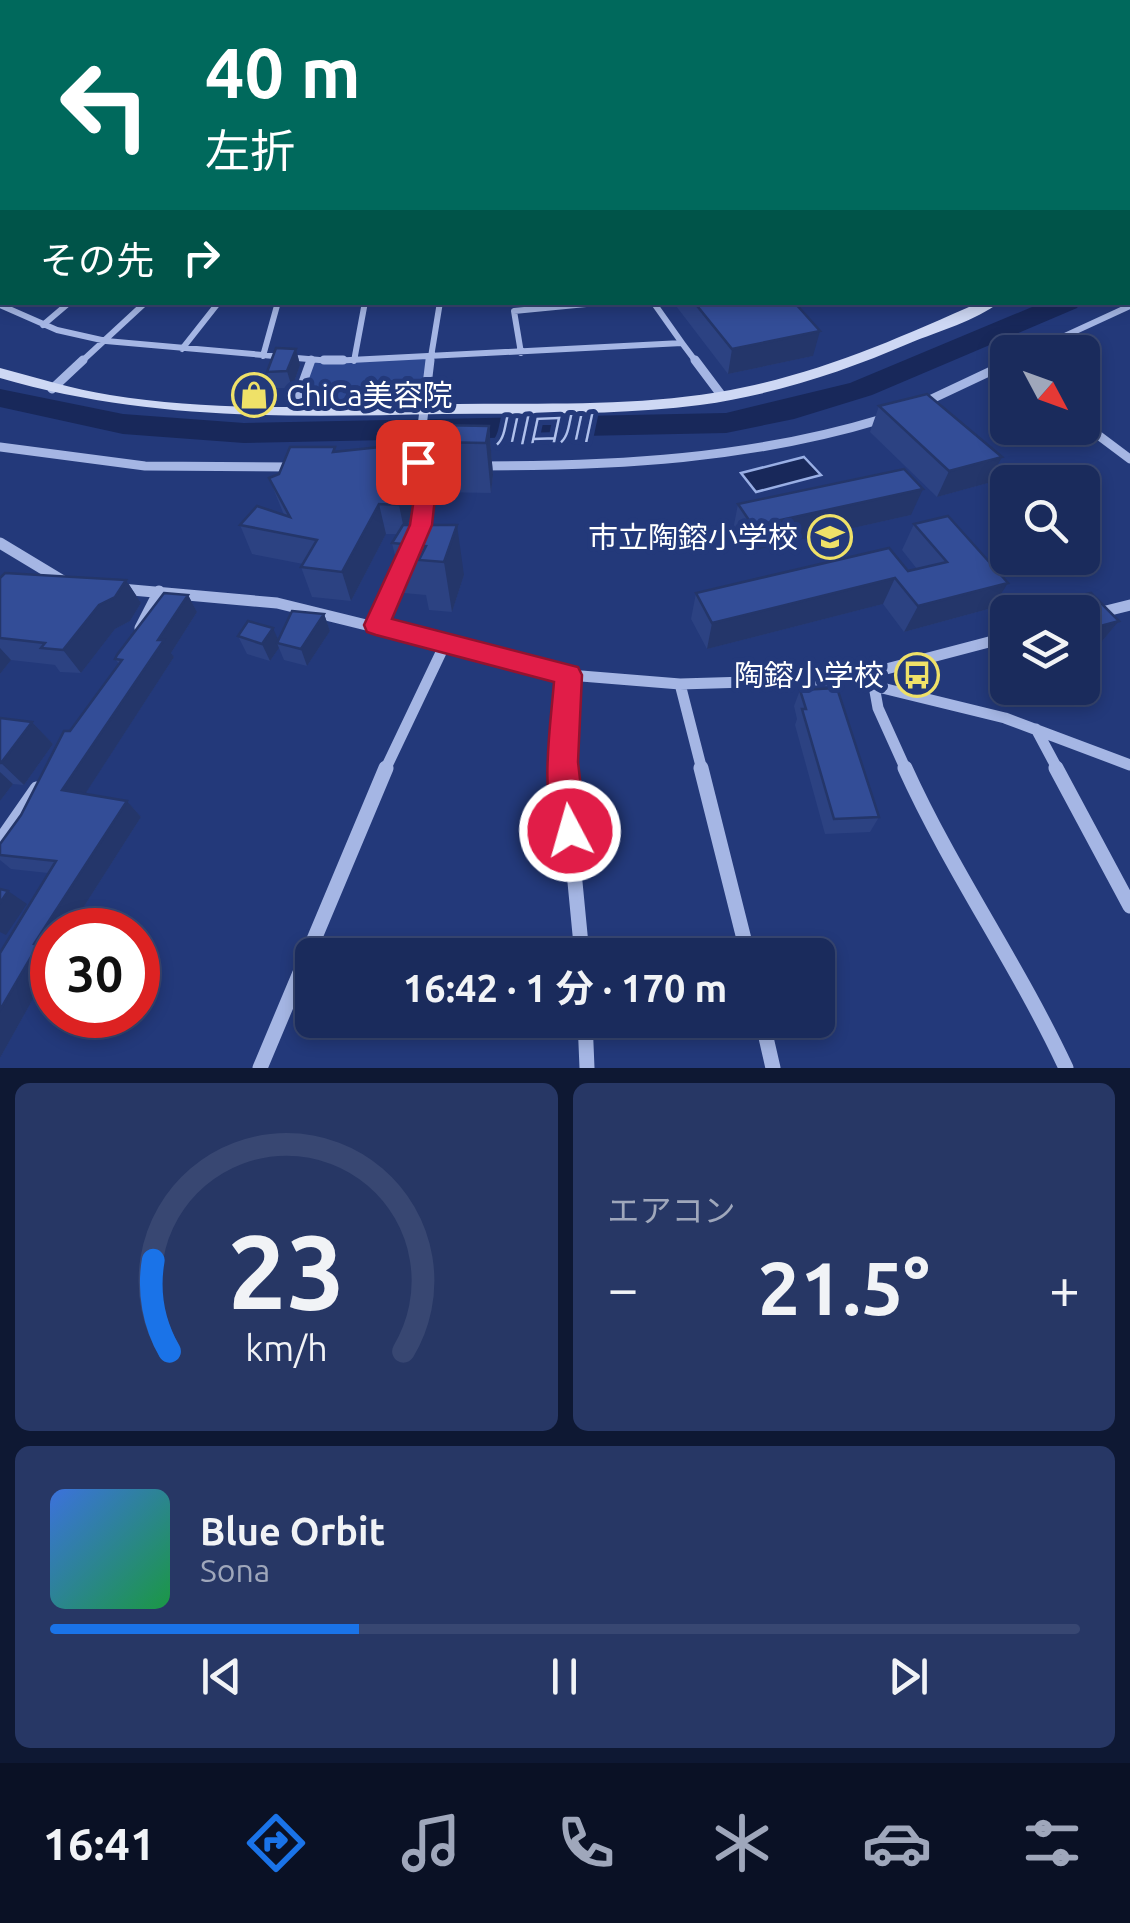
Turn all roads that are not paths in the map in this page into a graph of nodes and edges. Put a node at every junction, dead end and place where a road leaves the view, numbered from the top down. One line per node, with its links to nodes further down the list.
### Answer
1 (9, 305): 12 (street)
2 (66, 305): 12 (street)
3 (143, 305): 14 (street)
4 (218, 305): 16 (street)
5 (277, 305): 18 (street)
6 (363, 305): 21 (street)
7 (439, 305): 19 (street)
8 (579, 305): 17 (street)
9 (655, 305): 15 (street)
10 (986, 305): 25 (street)
11 (1130, 306): 13 (street)
12 (43, 325): 14 (street)
13 (1067, 335)
14 (106, 341): 16 (street); 24 (street)
15 (682, 343): 17 (street); 25 (street)
16 (182, 348): 18 (street)
17 (521, 353): 19 (street)
18 (262, 356): 20 (street)
19 (428, 358): 21 (street); 29 (street)
20 (312, 359): 21 (street); 27 (street)
21 (354, 360)
22 (0, 373): 24 (street)
23 (990, 374): 26 (street)
24 (52, 388): 27 (street)
25 (722, 396): 29 (street)
26 (916, 406)
27 (293, 410): 29 (street)
28 (895, 414): 37 (street)
29 (425, 415): 33 (street)
30 (1100, 436): 32 (street)
31 (0, 447): 34 (street)
32 (1130, 459)
33 (418, 464): 35 (street); 36 (street); 44 (street)
34 (300, 466)
35 (378, 466)
36 (454, 466)
37 (472, 466)
38 (0, 542): 39 (street)
39 (35, 585)
40 (106, 588): 41 (street)
41 (158, 591): 44 (street); 45 (street)
42 (1130, 605): 43 (street)
43 (1100, 612)
44 (376, 625): 46 (street)
45 (134, 639)
46 (446, 642): 48 (street); 60 (street)
47 (990, 642): 49 (street)
48 (568, 675): 50 (street); 56 (street)
49 (870, 679): 50 (street); 51 (street); 63 (street)
50 (680, 684): 57 (street)
51 (1036, 729): 52 (street); 55 (street)
52 (1130, 765)
53 (43, 780): 54 (street)
54 (0, 842)
55 (1130, 906)
56 (580, 938)
57 (744, 938)
58 (586, 1038): 61 (street)
59 (766, 1038): 62 (street)
60 (260, 1068)
61 (587, 1068)
62 (773, 1068)
63 (1066, 1068)

